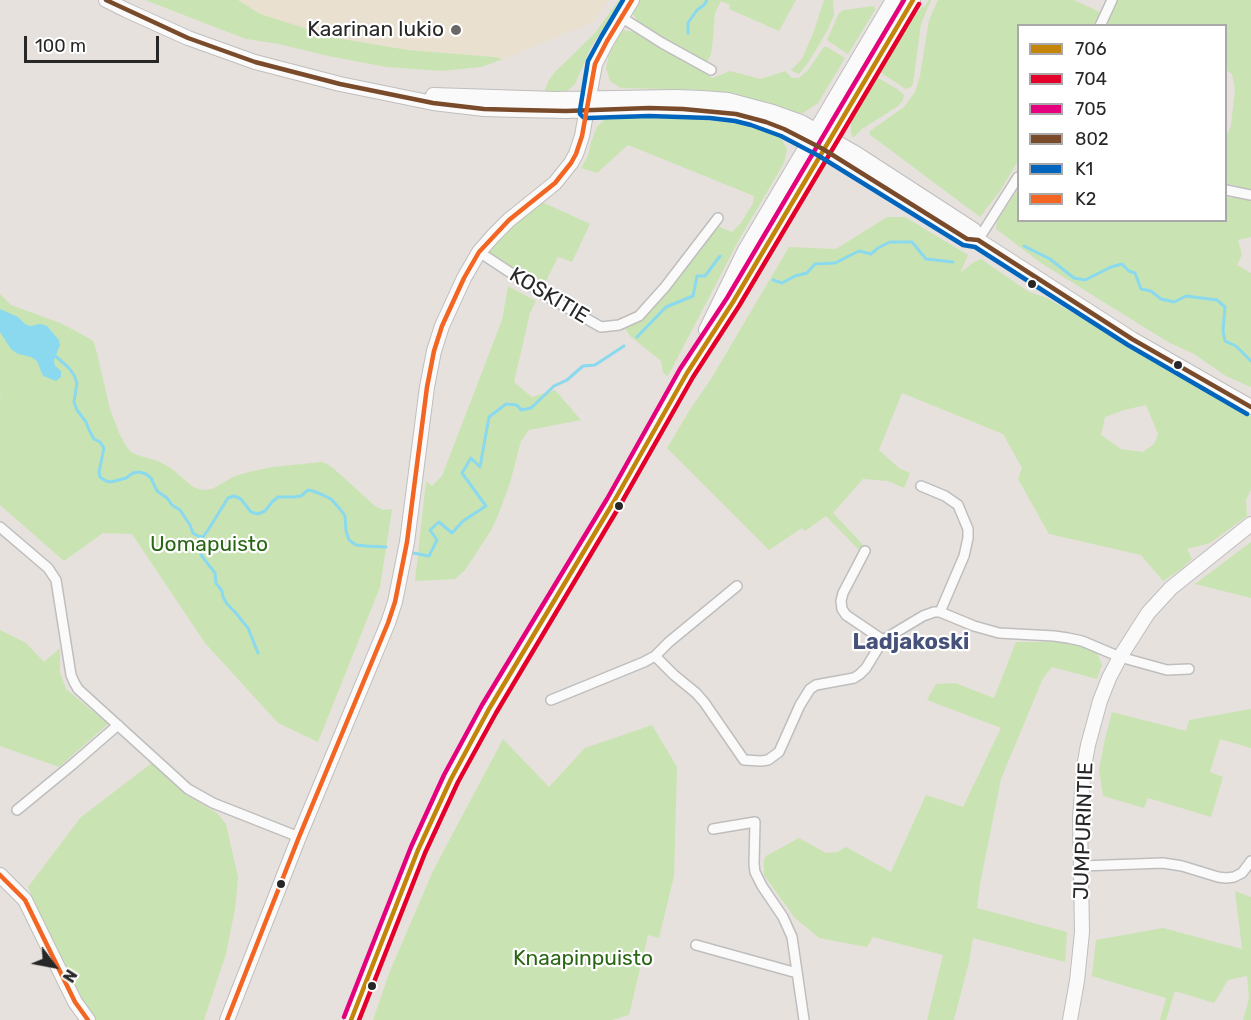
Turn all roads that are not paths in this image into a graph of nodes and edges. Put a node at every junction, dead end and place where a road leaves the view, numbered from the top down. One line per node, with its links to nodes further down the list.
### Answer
1 (106, 0): 9 (main road)
2 (632, 0): 6 (main road)
3 (893, 0): 10 (main road)
4 (913, 0): 11 (main road)
5 (1112, 0): 7 (street)
6 (621, 17): 8 (street); 9 (main road)
7 (1101, 24)
8 (711, 70)
9 (588, 105): 10 (main road); 17 (main road)
10 (812, 135): 11 (main road); 18 (main road)
11 (826, 143): 16 (main road); 18 (main road)
12 (1017, 179): 16 (street)
13 (1227, 190): 14 (street)
14 (1251, 195)
15 (718, 218): 17 (street, KOSKITIE)
16 (978, 240): 19 (main road)
17 (479, 252): 34 (main road)
18 (687, 373): 42 (main road)
19 (1251, 407)
20 (921, 486): 25 (street)
21 (1251, 524): 28 (main road, JUMPURINTIE)
22 (0, 527): 31 (street)
23 (865, 551): 26 (street)
24 (737, 586): 27 (street)
25 (940, 612): 26 (street); 28 (street)
26 (883, 639): 27 (street)
27 (655, 656): 30 (street)
28 (1125, 658): 29 (street); 36 (main road, JUMPURINTIE)
29 (1189, 669)
30 (551, 700)
31 (118, 725): 32 (street); 34 (street)
32 (17, 810)
33 (713, 829): 39 (street)
34 (299, 837): 41 (main road)
35 (1251, 861): 36 (street)
36 (1082, 866): 44 (main road, JUMPURINTIE)
37 (0, 875): 40 (main road)
38 (696, 945): 39 (street)
39 (797, 973): 43 (street)
40 (88, 1020)
41 (227, 1020)
42 (351, 1020)
43 (804, 1020)
44 (1070, 1020)

